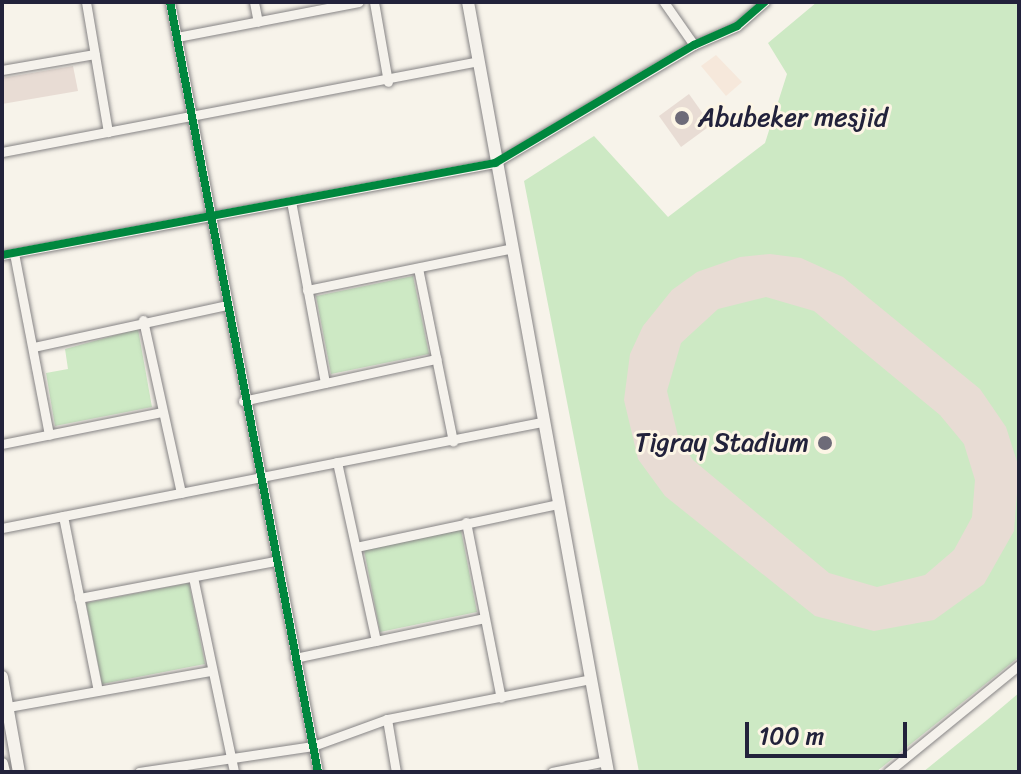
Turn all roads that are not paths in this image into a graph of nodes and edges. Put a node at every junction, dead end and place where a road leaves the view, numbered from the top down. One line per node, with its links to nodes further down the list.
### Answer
1 (86, 2): 12 (street)
2 (170, 2): 10 (street)
3 (254, 2): 9 (street)
4 (359, 2): 9 (street)
5 (374, 2): 15 (street)
6 (468, 2): 13 (street)
7 (664, 2): 11 (street)
8 (765, 2): 11 (street)
9 (258, 22): 10 (street)
10 (177, 37): 16 (street)
11 (694, 45): 19 (street)
12 (95, 54): 14 (street); 17 (street)
13 (478, 61): 15 (street); 19 (street)
14 (2, 70)
15 (388, 82): 16 (street)
16 (192, 119): 17 (street); 21 (street)
17 (108, 132): 18 (street)
18 (2, 152)
19 (495, 163): 20 (street); 22 (street)
20 (291, 201): 21 (street); 26 (street)
21 (210, 216): 23 (street); 27 (street)
22 (509, 249): 25 (street); 34 (street)
23 (14, 253): 24 (street); 29 (street)
24 (2, 255)
25 (418, 268): 26 (street); 30 (street)
26 (307, 290): 31 (street)
27 (226, 305): 28 (street); 32 (street)
28 (143, 320): 29 (street); 33 (street)
29 (34, 347): 35 (street)
30 (436, 359): 31 (street); 36 (street)
31 (325, 383): 32 (street)
32 (243, 401): 39 (street)
33 (162, 412): 35 (street); 40 (street)
34 (542, 422): 36 (street); 41 (street)
35 (49, 435): 37 (street)
36 (453, 441): 38 (street)
37 (2, 444)
38 (337, 462): 39 (street); 45 (street)
39 (258, 479): 40 (street); 46 (street)
40 (181, 493): 42 (street)
41 (558, 504): 43 (street); 55 (street)
42 (63, 516): 44 (street); 48 (street)
43 (466, 522): 45 (street); 49 (street)
44 (2, 528)
45 (356, 547): 50 (street)
46 (275, 561): 47 (street); 51 (street)
47 (193, 577): 48 (street); 53 (street)
48 (79, 598): 56 (street)
49 (484, 618): 50 (street); 57 (street)
50 (376, 641): 51 (street)
51 (295, 658): 60 (street)
52 (1019, 665): 71 (street)
53 (210, 671): 56 (street); 61 (street)
54 (2, 677): 58 (street)
55 (591, 679): 57 (street); 63 (street)
56 (98, 691): 58 (street)
57 (501, 698): 59 (street)
58 (8, 707): 65 (street)
59 (387, 719): 60 (street); 69 (street)
60 (313, 746): 61 (street); 68 (street)
61 (231, 761): 66 (street); 67 (street)
62 (2, 764): 64 (street)
63 (607, 767): 70 (street)
64 (4, 772)
65 (19, 772)
66 (139, 772)
67 (234, 772)
68 (318, 772)
69 (396, 772)
70 (552, 772)
71 (888, 772)

